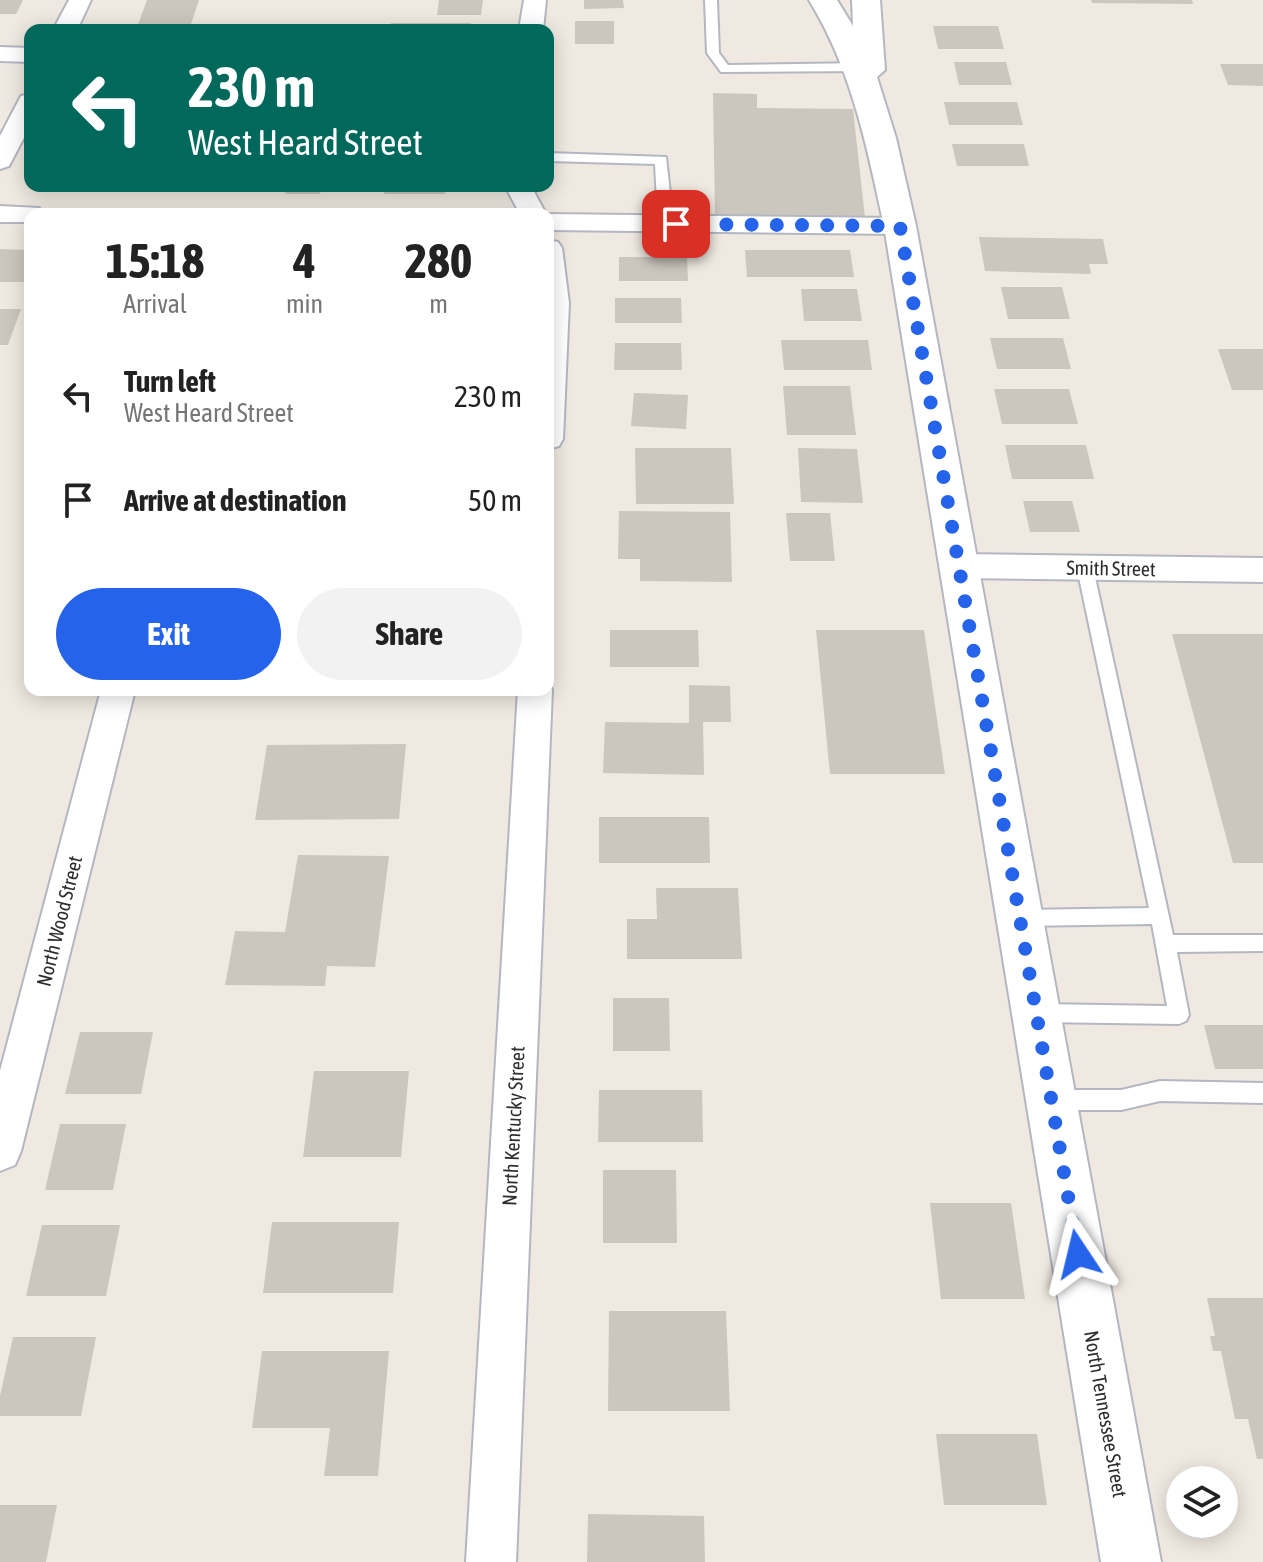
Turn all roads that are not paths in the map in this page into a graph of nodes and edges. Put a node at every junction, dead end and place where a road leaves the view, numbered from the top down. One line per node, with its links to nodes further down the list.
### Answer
1 (80, 0): 6 (street)
2 (535, 0): 7 (street)
3 (711, 0): 10 (lane)
4 (823, 0): 10 (street, North Tennessee Street)
5 (866, 0): 10 (street)
6 (68, 24)
7 (532, 24)
8 (0, 54): 9 (street)
9 (24, 55)
10 (864, 67): 18 (street, North Tennessee Street)
11 (24, 113): 13 (street)
12 (554, 157): 14 (lane)
13 (0, 161)
14 (664, 202)
15 (0, 214): 16 (street)
16 (24, 214)
17 (554, 222): 18 (street)
18 (900, 226): 21 (street, North Tennessee Street)
19 (554, 295): 20 (street)
20 (554, 322)
21 (959, 566): 22 (street, Smith Street); 27 (street, North Tennessee Street)
22 (1085, 568): 23 (street, Smith Street); 26 (lane)
23 (1263, 570)
24 (116, 696): 33 (street, North Wood Street)
25 (535, 696): 34 (street, North Kentucky Street)
26 (1160, 916): 27 (lane); 29 (lane)
27 (1020, 918): 30 (street, North Tennessee Street)
28 (1263, 943): 29 (lane)
29 (1165, 944): 30 (lane)
30 (1037, 1013): 32 (street, North Tennessee Street)
31 (1263, 1093): 32 (lane)
32 (1051, 1100): 35 (street, North Tennessee Street)
33 (0, 1151)
34 (491, 1562)
35 (1131, 1562)

